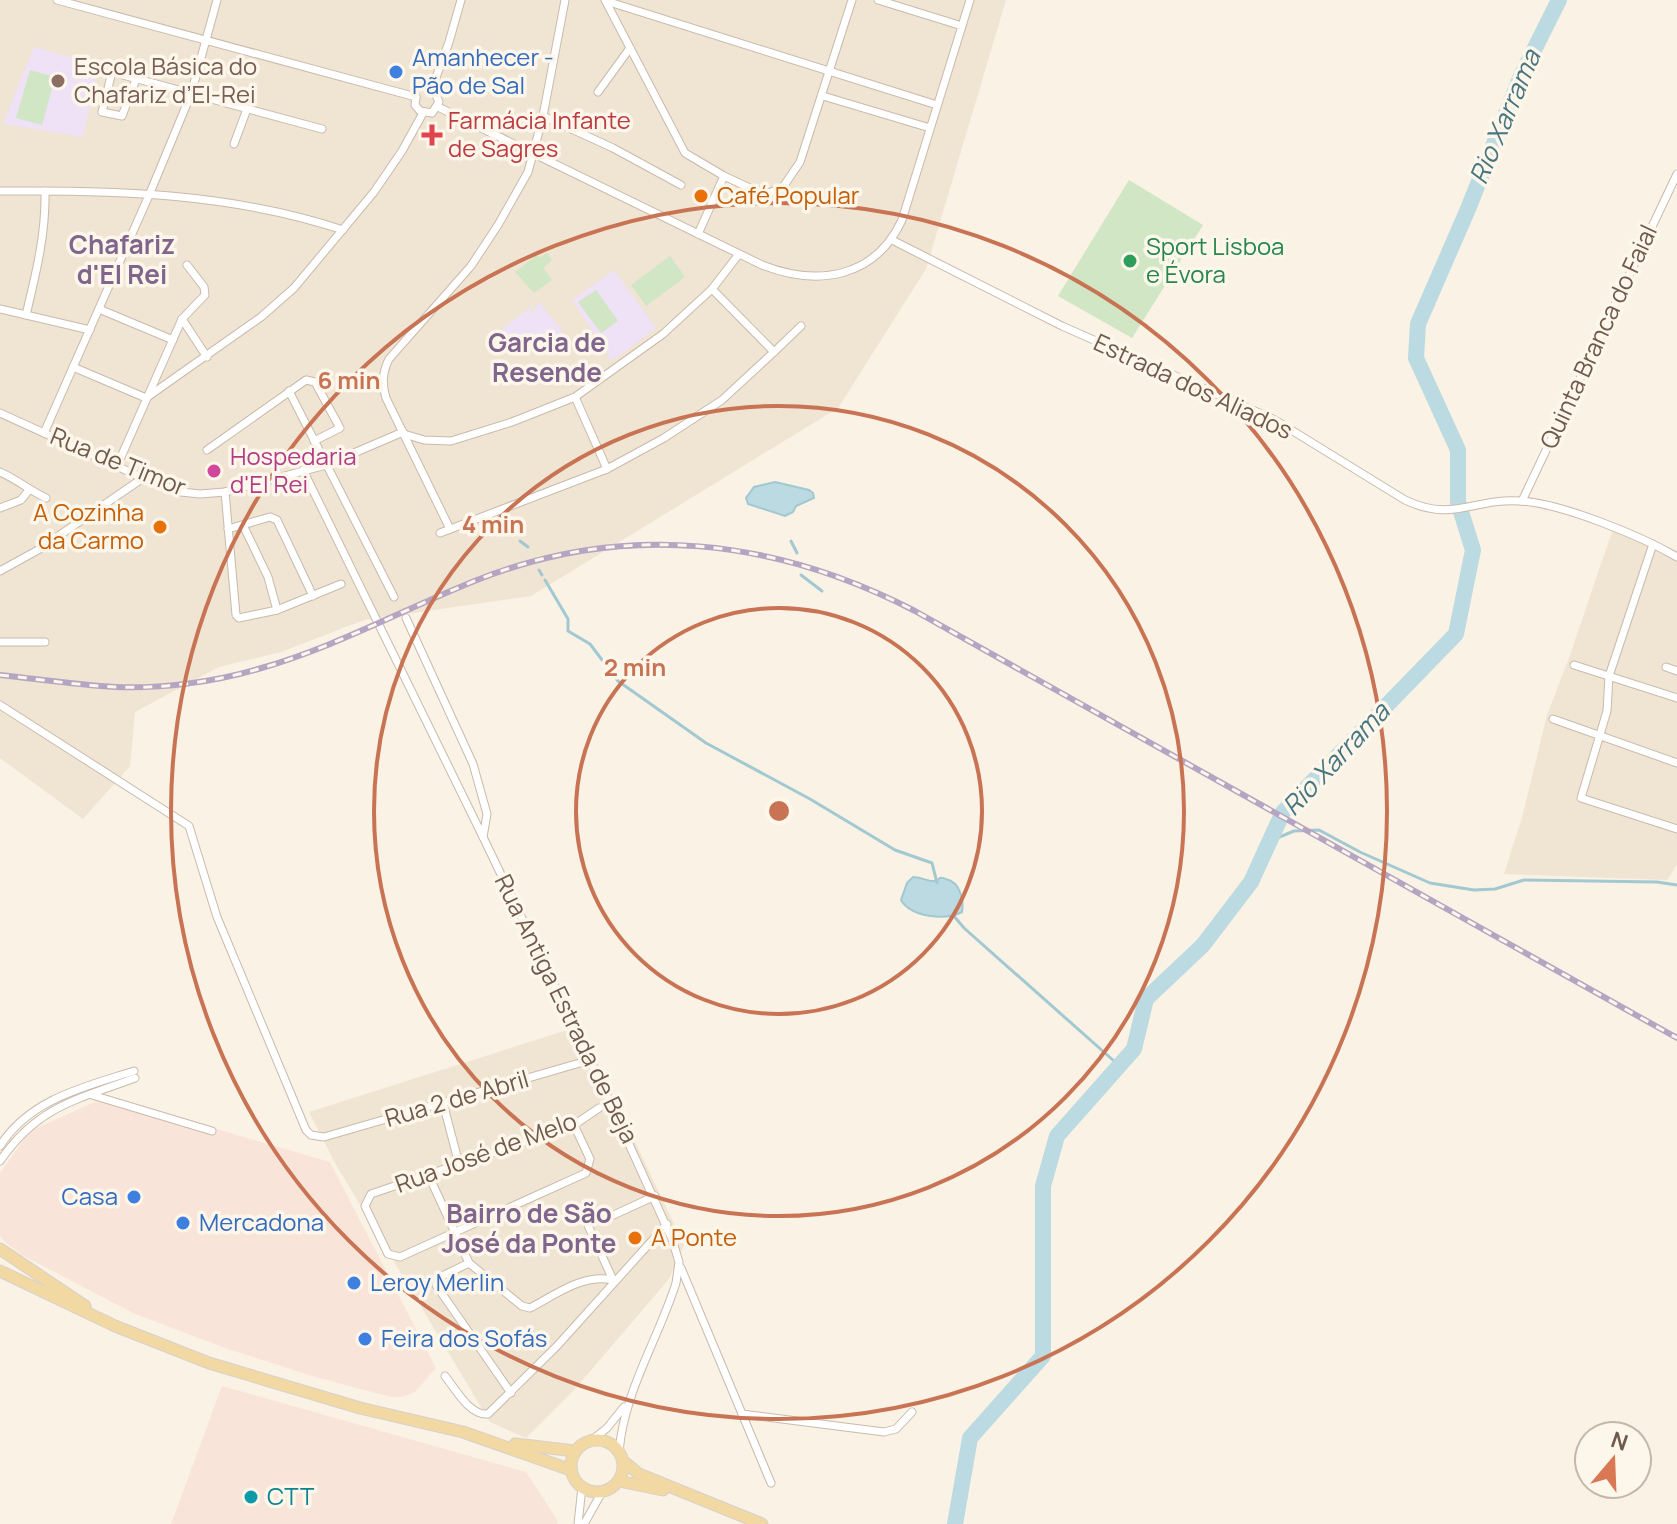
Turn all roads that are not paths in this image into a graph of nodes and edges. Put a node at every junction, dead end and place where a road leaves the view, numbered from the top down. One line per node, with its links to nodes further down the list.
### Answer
1 (57, 0): 10 (street)
2 (217, 0): 10 (street)
3 (461, 0): 14 (street)
4 (565, 0): 23 (street)
5 (606, 0): 11 (street); 12 (street)
6 (852, 0): 12 (street)
7 (878, 0): 9 (street)
8 (970, 0): 9 (street)
9 (962, 26): 19 (street)
10 (206, 40): 16 (street); 18 (street)
11 (630, 48): 15 (street); 29 (street)
12 (830, 72): 17 (street); 19 (street)
13 (136, 79): 13 (street); 16 (street)
14 (431, 91): 18 (street); 20 (street)
15 (598, 92)
16 (191, 94): 21 (street); 33 (street)
17 (823, 96): 24 (street); 29 (street)
18 (416, 97): 22 (street)
19 (937, 105): 24 (street)
20 (438, 107): 22 (street); 27 (street)
21 (247, 109): 25 (street); 26 (street)
22 (423, 113): 34 (street)
23 (543, 116): 27 (street); 30 (street)
24 (930, 128): 36 (street)
25 (322, 129)
26 (234, 144)
27 (535, 155): 35 (street); 55 (street)
28 (1677, 174): 67 (street, Quinta Branca do Faial)
29 (724, 176): 35 (street)
30 (681, 185)
31 (0, 191): 32 (street)
32 (45, 191): 33 (street); 42 (street)
33 (150, 193): 34 (street); 41 (street)
34 (343, 230): 48 (street)
35 (698, 234): 37 (street)
36 (892, 240): 37 (street); 67 (street, Estrada dos Aliados)
37 (739, 254): 39 (street)
38 (187, 265): 43 (street)
39 (712, 289): 47 (street); 51 (street)
40 (0, 309): 42 (street)
41 (99, 309): 45 (street); 46 (street)
42 (26, 315): 45 (street)
43 (182, 319): 46 (street); 48 (street)
44 (801, 326): 47 (street)
45 (90, 330): 49 (street)
46 (173, 340): 52 (street)
47 (774, 352): 60 (street)
48 (207, 357): 52 (street)
49 (73, 367): 52 (street); 54 (street)
50 (289, 391): 56 (street); 56 (street); 57 (street)
51 (575, 397): 55 (street); 60 (street)
52 (146, 398): 59 (street)
53 (0, 413): 54 (street, Rua de Timor)
54 (44, 433): 59 (street, Rua de Timor)
55 (404, 433): 58 (street, Rua de Timor); 71 (street)
56 (314, 441): 58 (street)
57 (207, 450)
58 (326, 465): 61 (street, Rua de Timor); 78 (street)
59 (117, 466): 63 (street, Rua de Timor)
60 (607, 469): 71 (street)
61 (303, 470): 65 (street, Rua de Timor); 93 (street)
62 (0, 472): 64 (street)
63 (143, 478): 65 (street, Rua de Timor); 75 (street)
64 (29, 490): 66 (street); 68 (street)
65 (225, 492): 70 (street)
66 (46, 498)
67 (1522, 501): 73 (street, Estrada dos Aliados)
68 (0, 508)
69 (243, 525): 70 (street); 77 (street); 79 (street)
70 (228, 529): 79 (street)
71 (450, 529): 72 (street)
72 (440, 533)
73 (1653, 544): 74 (street, Estrada dos Aliados); 86 (street)
74 (1677, 557)
75 (0, 571)
76 (341, 584): 77 (street)
77 (313, 596): 79 (street)
78 (394, 597)
79 (277, 610)
80 (406, 618): 93 (street, Rua Antiga Estrada de Beja)
81 (0, 642): 82 (street)
82 (45, 642)
83 (1574, 665): 86 (street)
84 (1666, 667): 85 (street)
85 (1677, 671)
86 (1609, 676): 87 (street); 90 (street)
87 (1677, 698)
88 (0, 705): 98 (street, Rua 2 de Abril)
89 (1553, 719): 90 (street)
90 (1601, 735): 91 (street); 92 (street)
91 (1677, 763)
92 (1677, 829)
93 (483, 837): 94 (street, Rua Antiga Estrada de Beja)
94 (590, 1060): 96 (street, Rua Antiga Estrada de Beja); 98 (street, Rua 2 de Abril)
95 (78, 1089): 97 (street); 97 (street); 103 (street)
96 (604, 1089): 99 (street); 100 (street, Rua Antiga Estrada de Beja)
97 (91, 1095): 102 (street); 104 (street)
98 (443, 1103): 105 (street)
99 (599, 1108): 100 (street); 101 (street, Rua José de Melo)
100 (617, 1116): 107 (street, Rua Antiga Estrada de Beja)
101 (574, 1125): 105 (street, Rua José de Melo); 111 (street)
102 (212, 1131)
103 (0, 1146)
104 (0, 1161)
105 (459, 1164): 106 (street, Rua José de Melo)
106 (428, 1174): 111 (street); 111 (street, Rua José de Melo)
107 (655, 1196): 109 (street); 110 (street, Rua Antiga Estrada de Beja)
108 (581, 1210): 116 (street)
109 (607, 1218)
110 (667, 1224): 113 (street, Rua Antiga Estrada de Beja); 116 (street)
111 (453, 1233): 114 (street)
112 (0, 1249): 117 (main road)
113 (679, 1262): 120 (street, Rua Antiga Estrada de Beja); 122 (street)
114 (469, 1263): 116 (street); 119 (street)
115 (0, 1271): 117 (main road)
116 (613, 1280): 119 (street)
117 (115, 1326): 124 (main road)
118 (445, 1376): 119 (street)
119 (511, 1393)
120 (628, 1402): 123 (street); 126 (street)
121 (912, 1412): 122 (street)
122 (742, 1414): 129 (street)
123 (592, 1440): 125 (main road); 126 (main road)
124 (498, 1443): 125 (main road); 127 (main road)
125 (575, 1451): 127 (main road)
126 (621, 1456): 128 (main road); 132 (main road)
127 (571, 1470): 130 (main road)
128 (619, 1481): 131 (main road); 132 (main road)
129 (771, 1483)
130 (582, 1487): 131 (main road); 133 (street)
131 (602, 1492): 134 (street)
132 (699, 1498): 135 (main road)
133 (578, 1524)
134 (584, 1524)
135 (762, 1524)

